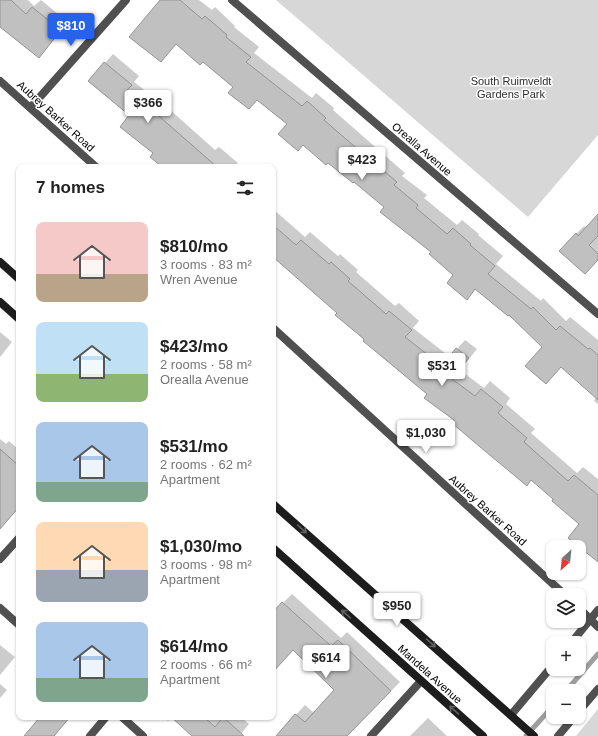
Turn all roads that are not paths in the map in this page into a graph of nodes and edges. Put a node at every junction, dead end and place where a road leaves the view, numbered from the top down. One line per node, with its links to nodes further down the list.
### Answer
1 (126, 0): 4 (street)
2 (232, 0): 9 (street, Orealla Avenue)
3 (0, 81): 4 (street, Aubrey Barker Road)
4 (31, 107): 5 (street, Aubrey Barker Road)
5 (93, 164)
6 (0, 262): 7 (main road)
7 (16, 276)
8 (0, 302): 10 (main road)
9 (596, 309)
10 (16, 316)
11 (276, 331): 16 (street, Aubrey Barker Road)
12 (276, 507): 28 (main road, one-way to 28)
13 (16, 541): 15 (street)
14 (276, 553): 25 (main road, Mandela Avenue, one-way to 14)
15 (0, 559)
16 (557, 588)
17 (0, 608): 21 (street)
18 (598, 610): 20 (street)
19 (586, 614): 20 (street)
20 (591, 619): 22 (street); 23 (street)
21 (16, 622)
22 (598, 626)
23 (577, 636)
24 (546, 673): 28 (street)
25 (421, 681): 34 (street); 35 (main road, Mandela Avenue, one-way to 25)
26 (598, 689): 27 (street)
27 (586, 703)
28 (511, 715): 36 (main road)
29 (103, 720): 32 (street)
30 (125, 720): 33 (street)
31 (568, 724): 37 (street)
32 (90, 736)
33 (143, 736)
34 (371, 736)
35 (483, 736)
36 (534, 736)
37 (558, 736)

